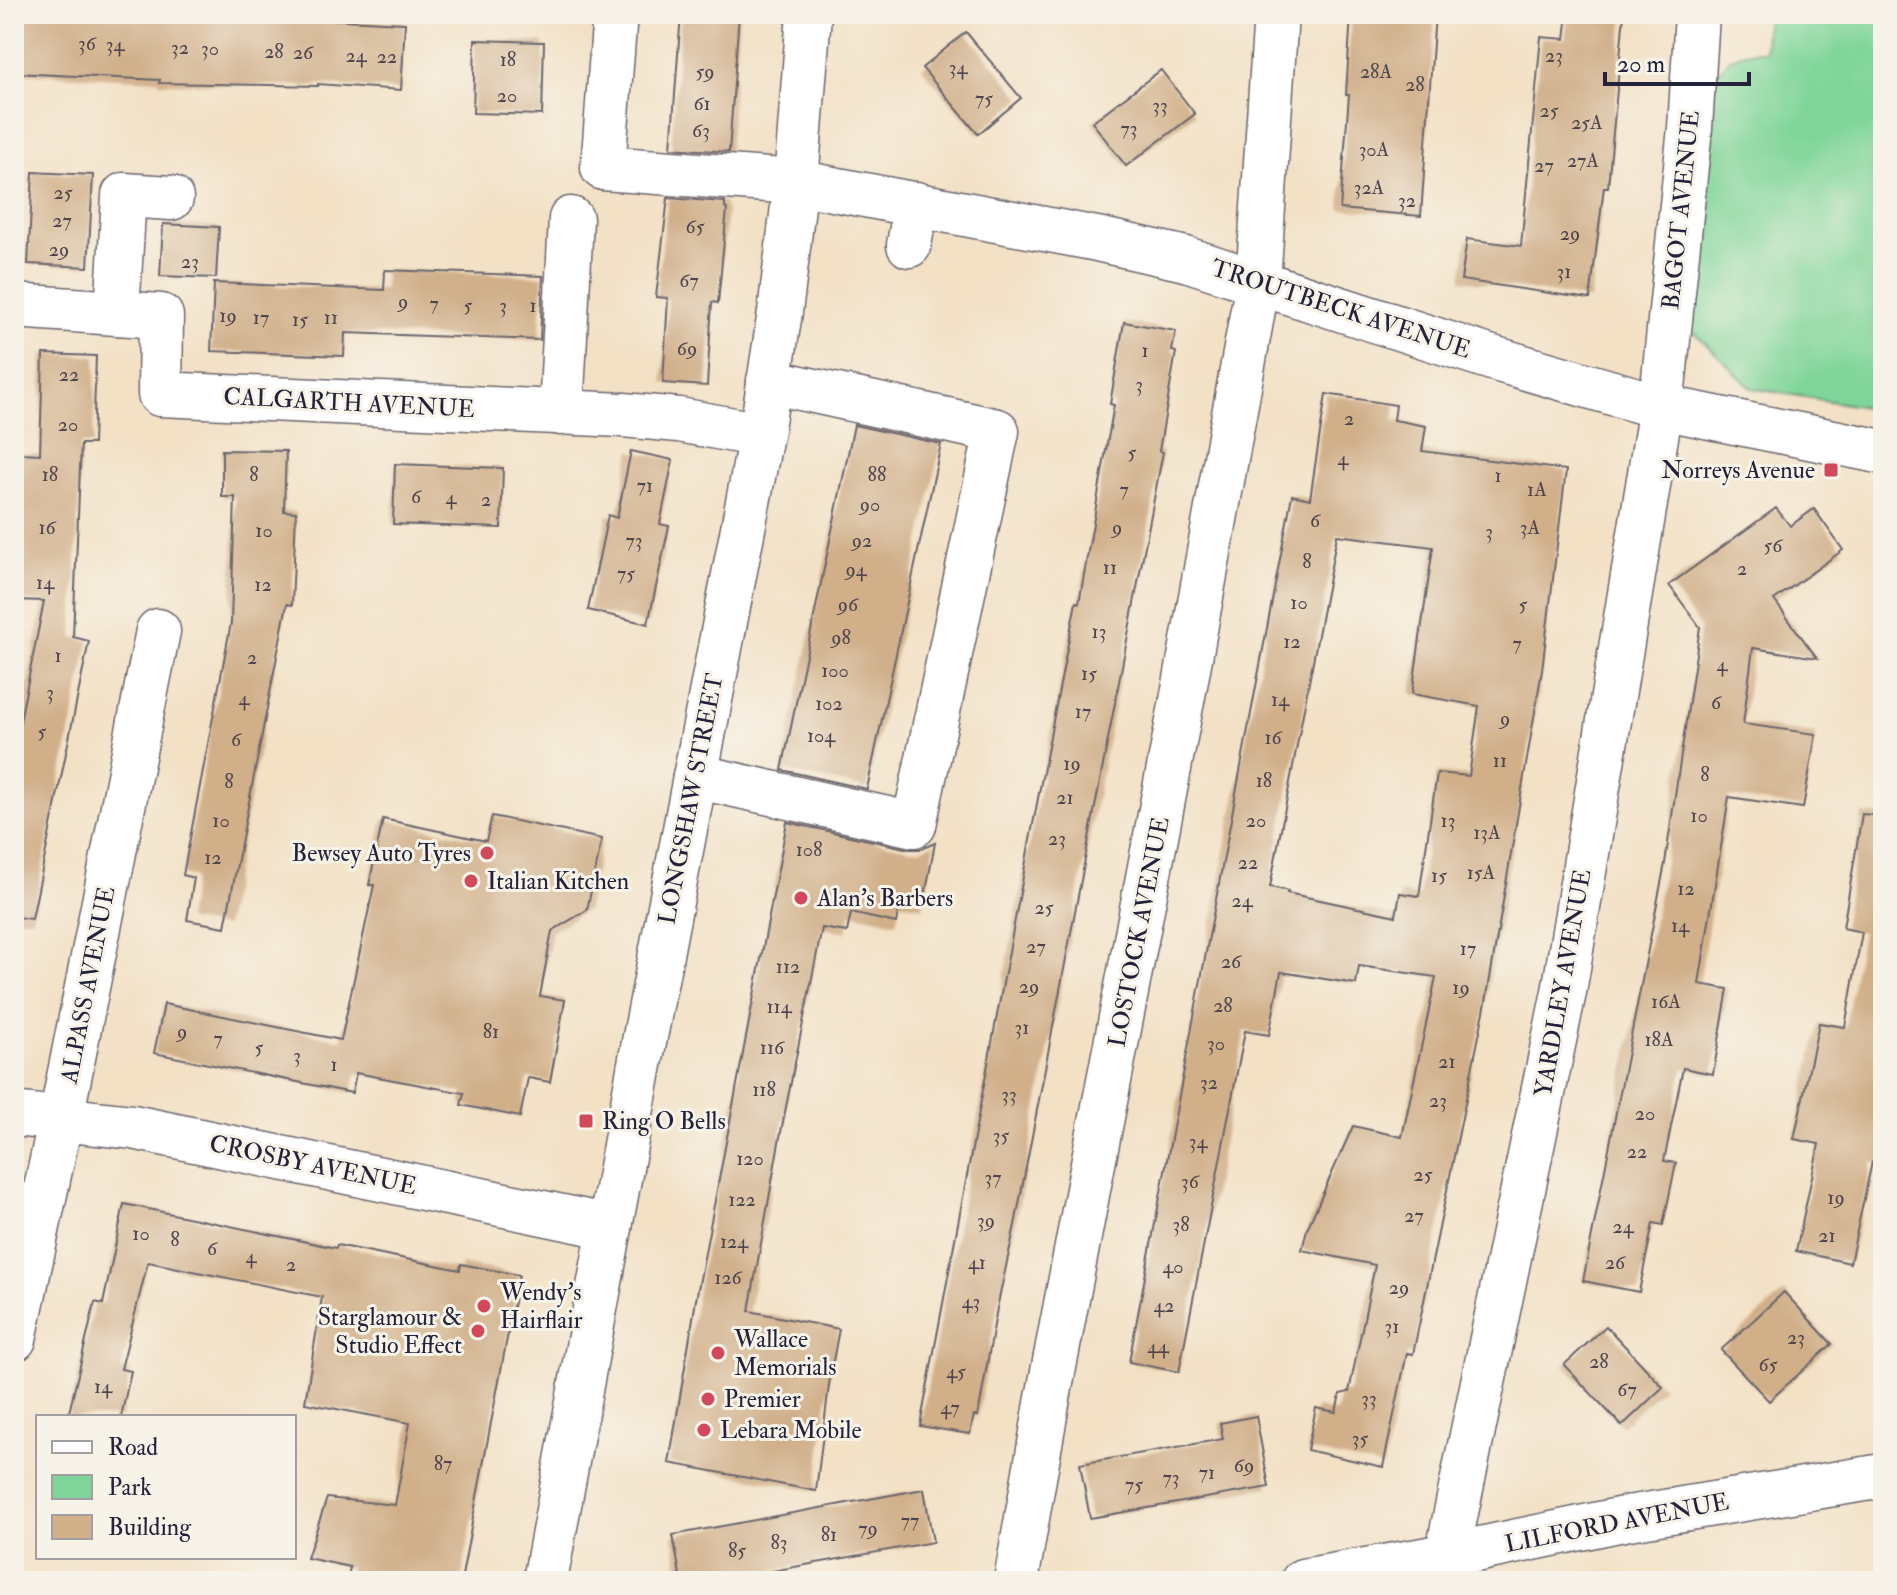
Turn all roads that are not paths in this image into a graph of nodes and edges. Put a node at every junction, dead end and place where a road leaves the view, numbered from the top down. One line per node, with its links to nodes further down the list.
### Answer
1 (615, 14): 5 (street, TROUTBECK AVENUE)
2 (809, 14): 5 (street, LONGSHAW STREET)
3 (1276, 14): 8 (street, LOSTOCK AVENUE)
4 (1697, 14): 12 (street, BAGOT AVENUE)
5 (796, 182): 8 (street, TROUTBECK AVENUE); 11 (street, LONGSHAW STREET)
6 (171, 198): 10 (street)
7 (571, 219): 13 (street)
8 (1258, 282): 12 (street, TROUTBECK AVENUE); 25 (street, LOSTOCK AVENUE)
9 (14, 306): 10 (street, CALGARTH AVENUE)
10 (117, 313): 13 (street, CALGARTH AVENUE)
11 (769, 381): 14 (street, LONGSHAW STREET); 17 (street)
12 (1661, 407): 15 (street, TROUTBECK AVENUE); 23 (street, YARDLEY AVENUE)
13 (561, 413): 14 (street, CALGARTH AVENUE)
14 (761, 435): 17 (street, LONGSHAW STREET)
15 (1883, 452)
16 (158, 631): 19 (street, ALPASS AVENUE)
17 (695, 776): 20 (street, LONGSHAW STREET)
18 (14, 1114): 19 (street, CROSBY AVENUE)
19 (61, 1118): 20 (street, CROSBY AVENUE); 21 (street, ALPASS AVENUE)
20 (610, 1227): 24 (street, LONGSHAW STREET)
21 (14, 1339)
22 (1883, 1476): 23 (street, LILFORD AVENUE)
23 (1447, 1556): 26 (street, LILFORD AVENUE)
24 (545, 1581)
25 (1016, 1581)
26 (1303, 1581)

